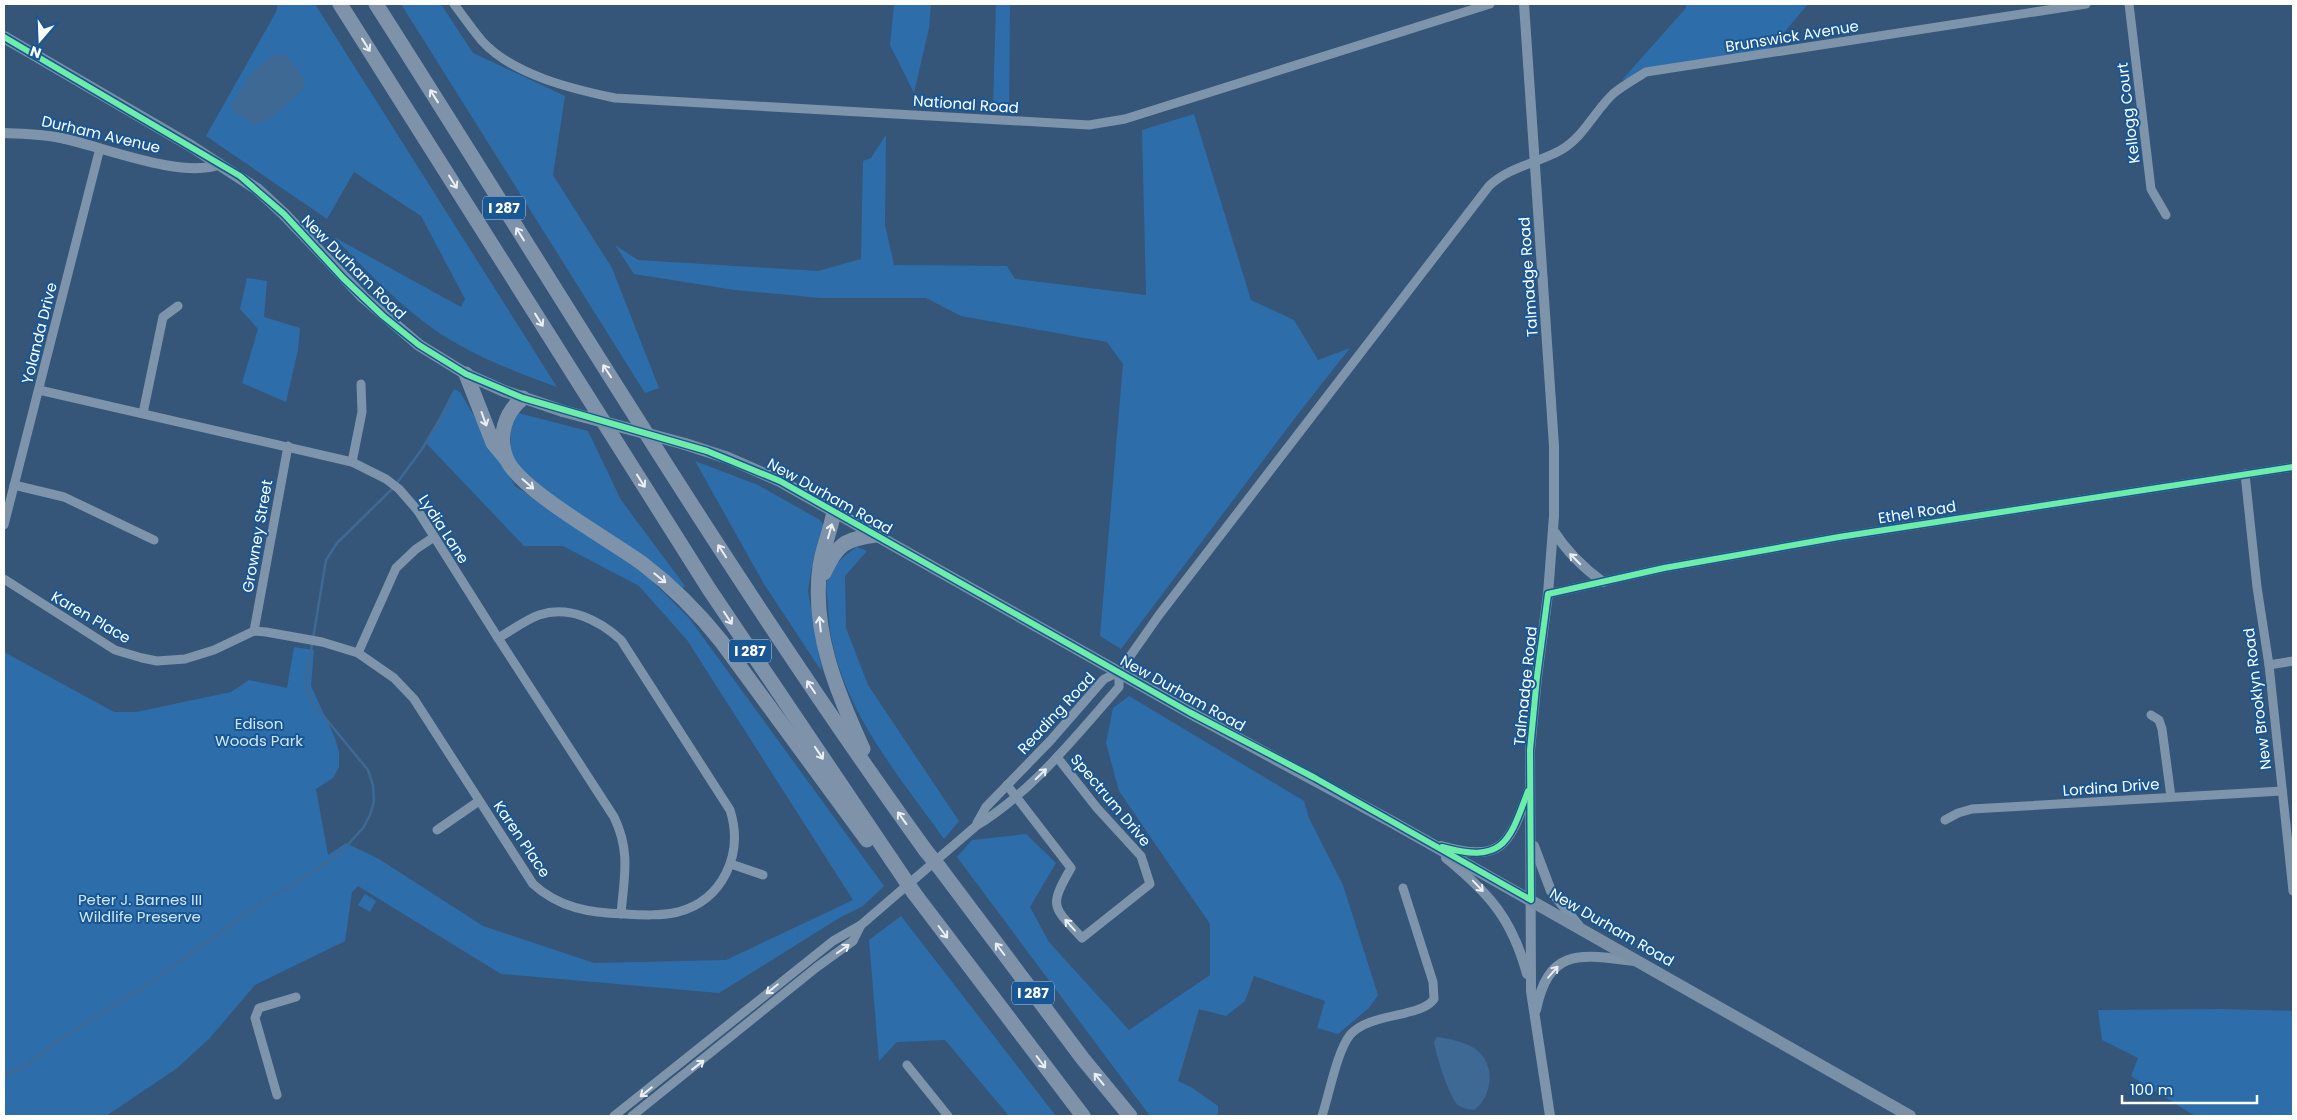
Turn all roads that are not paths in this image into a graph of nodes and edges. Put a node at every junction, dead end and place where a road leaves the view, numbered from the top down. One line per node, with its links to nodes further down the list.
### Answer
1 (340, 4): 55 (highway, I 287, one-way to 55)
2 (376, 4): 45 (highway, I 287, one-way to 2)
3 (454, 4): 4 (street, National Road)
4 (1490, 4)
5 (1524, 4): 11 (street, Talmadge Road)
6 (2086, 4): 11 (street, Brunswick Avenue)
7 (2129, 4): 13 (street, Kellogg Court)
8 (4, 37): 12 (main road, New Durham Road)
9 (4, 133): 10 (street, Durham Avenue)
10 (100, 148): 12 (street, Durham Avenue); 17 (street, Yolanda Drive)
11 (1536, 162): 28 (street, Talmadge Road); 41 (street, Brunswick Avenue)
12 (220, 164): 15 (main road, New Durham Road)
13 (2166, 215)
14 (178, 306): 19 (street)
15 (466, 374): 18 (main road, New Durham Road); 21 (highway, one-way to 21)
16 (361, 384): 22 (street)
17 (39, 390): 19 (street, Lydia Lane); 25 (street, Yolanda Drive)
18 (523, 398): 21 (highway); 26 (main road, New Durham Road, bridge)
19 (143, 413): 20 (street, Lydia Lane)
20 (288, 446): 22 (street, Lydia Lane); 36 (street, Growney Street)
21 (507, 460): 55 (highway, one-way to 55)
22 (352, 462): 30 (street, Lydia Lane)
23 (2293, 467): 24 (street, Ethel Road)
24 (2245, 474): 33 (street, Ethel Road); 40 (street, New Brooklyn Road)
25 (14, 485): 27 (street, Yolanda Drive); 31 (street)
26 (834, 511): 29 (main road, New Durham Road); 34 (highway, one-way to 26)
27 (4, 525)
28 (1553, 530): 33 (street, one-way to 28); 35 (street, Talmadge Road)
29 (876, 535): 34 (highway); 41 (main road, New Durham Road)
30 (434, 537): 37 (street, Lydia Lane); 38 (street)
31 (154, 540)
32 (4, 579): 36 (street, Karen Place)
33 (1603, 582): 35 (street, Ethel Road)
34 (819, 586): 45 (highway, one-way to 34)
35 (1548, 594): 44 (street, Talmadge Road)
36 (254, 631): 38 (street, Karen Place)
37 (498, 638): 57 (street, Karen Place); 62 (street, Lydia Lane)
38 (358, 653): 50 (street, Karen Place)
39 (2293, 661): 40 (street)
40 (2269, 665): 47 (street, New Brooklyn Road)
41 (1119, 672): 43 (street, Reading Road); 46 (street, Reading Road); 56 (main road, New Durham Road)
42 (2152, 715): 49 (street)
43 (1057, 758): 48 (street, Reading Road, one-way to 43); 48 (street, Spectrum Drive, one-way to 48)
44 (1531, 784): 54 (street, Talmadge Road); 56 (street)
45 (878, 785): 75 (highway, I 287, one-way to 45, bridge)
46 (1007, 785): 48 (street, Spectrum Drive); 52 (street, Reading Road)
47 (2282, 791): 49 (street, Lordina Drive); 60 (street, New Brooklyn Road)
48 (1017, 796): 52 (street, Reading Road)
49 (2171, 796): 51 (street, Lordina Drive)
50 (479, 801): 53 (street); 62 (street, Karen Place)
51 (1944, 820)
52 (976, 826): 63 (street)
53 (437, 830)
54 (1531, 839): 61 (street, Talmadge Road); 64 (street)
55 (880, 843): 74 (highway, I 287, one-way to 74, bridge)
56 (1428, 843): 61 (main road, New Durham Road); 66 (street, one-way to 66)
57 (731, 864): 58 (street); 62 (street, Karen Place)
58 (763, 875)
59 (1403, 888): 76 (street)
60 (2293, 891)
61 (1531, 900): 64 (main road, New Durham Road); 66 (street, Talmadge Road)
62 (622, 914)
63 (862, 925): 71 (street, one-way to 71); 72 (street, one-way to 63)
64 (1581, 928): 65 (main road, New Durham Road)
65 (1639, 961): 68 (street, one-way to 65); 78 (main road, New Durham Road)
66 (1531, 991): 68 (street, Talmadge Road)
67 (296, 997): 70 (street)
68 (1535, 1016): 77 (street, Talmadge Road)
69 (907, 1065): 73 (street)
70 (277, 1095)
71 (614, 1116)
72 (632, 1116)
73 (948, 1116)
74 (1083, 1116)
75 (1130, 1116)
76 (1322, 1116)
77 (1550, 1116)
78 (1910, 1116)

